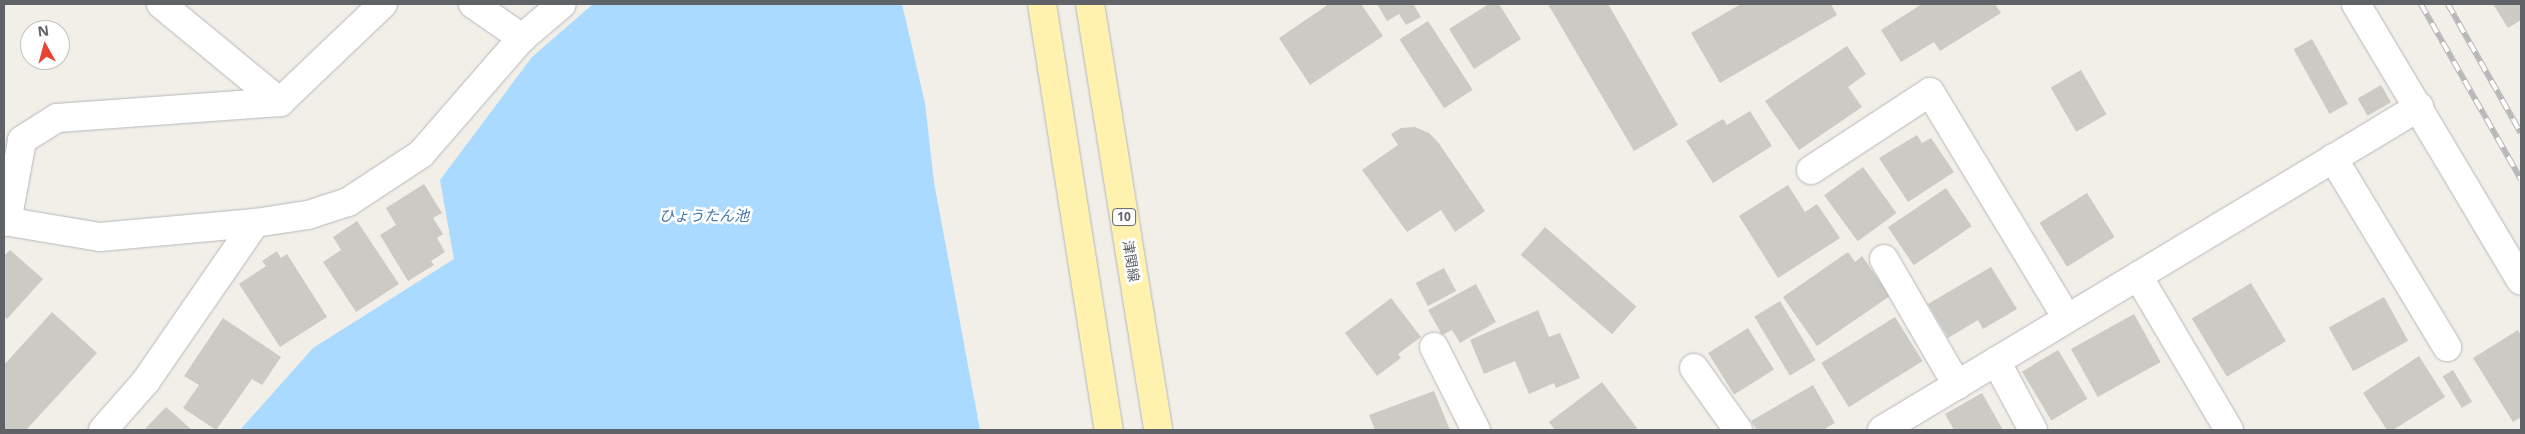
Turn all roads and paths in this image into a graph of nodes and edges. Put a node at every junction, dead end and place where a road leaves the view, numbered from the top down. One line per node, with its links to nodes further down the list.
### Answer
1 (161, 4): 9 (street)
2 (383, 4): 9 (street)
3 (473, 4): 8 (street)
4 (562, 4): 8 (street)
5 (1042, 4): 25 (main road)
6 (1090, 4): 26 (main road, 津関線 / 10)
7 (2356, 4): 10 (street)
8 (522, 38): 14 (street)
9 (280, 102): 13 (street)
10 (2419, 107): 11 (street); 17 (street)
11 (2333, 158): 16 (street); 20 (street)
12 (1811, 170): 18 (street)
13 (5, 222): 14 (street)
14 (255, 223): 24 (street)
15 (1884, 259): 23 (street)
16 (2138, 276): 18 (street); 31 (street)
17 (2521, 281)
18 (2067, 318): 21 (street)
19 (1434, 347): 27 (street)
20 (2448, 347)
21 (1996, 361): 23 (street); 30 (street)
22 (1694, 368): 28 (street)
23 (1957, 385): 29 (street)
24 (103, 430)
25 (1109, 430)
26 (1158, 430)
27 (1476, 430)
28 (1738, 430)
29 (1882, 430)
30 (2033, 430)
31 (2229, 430)

